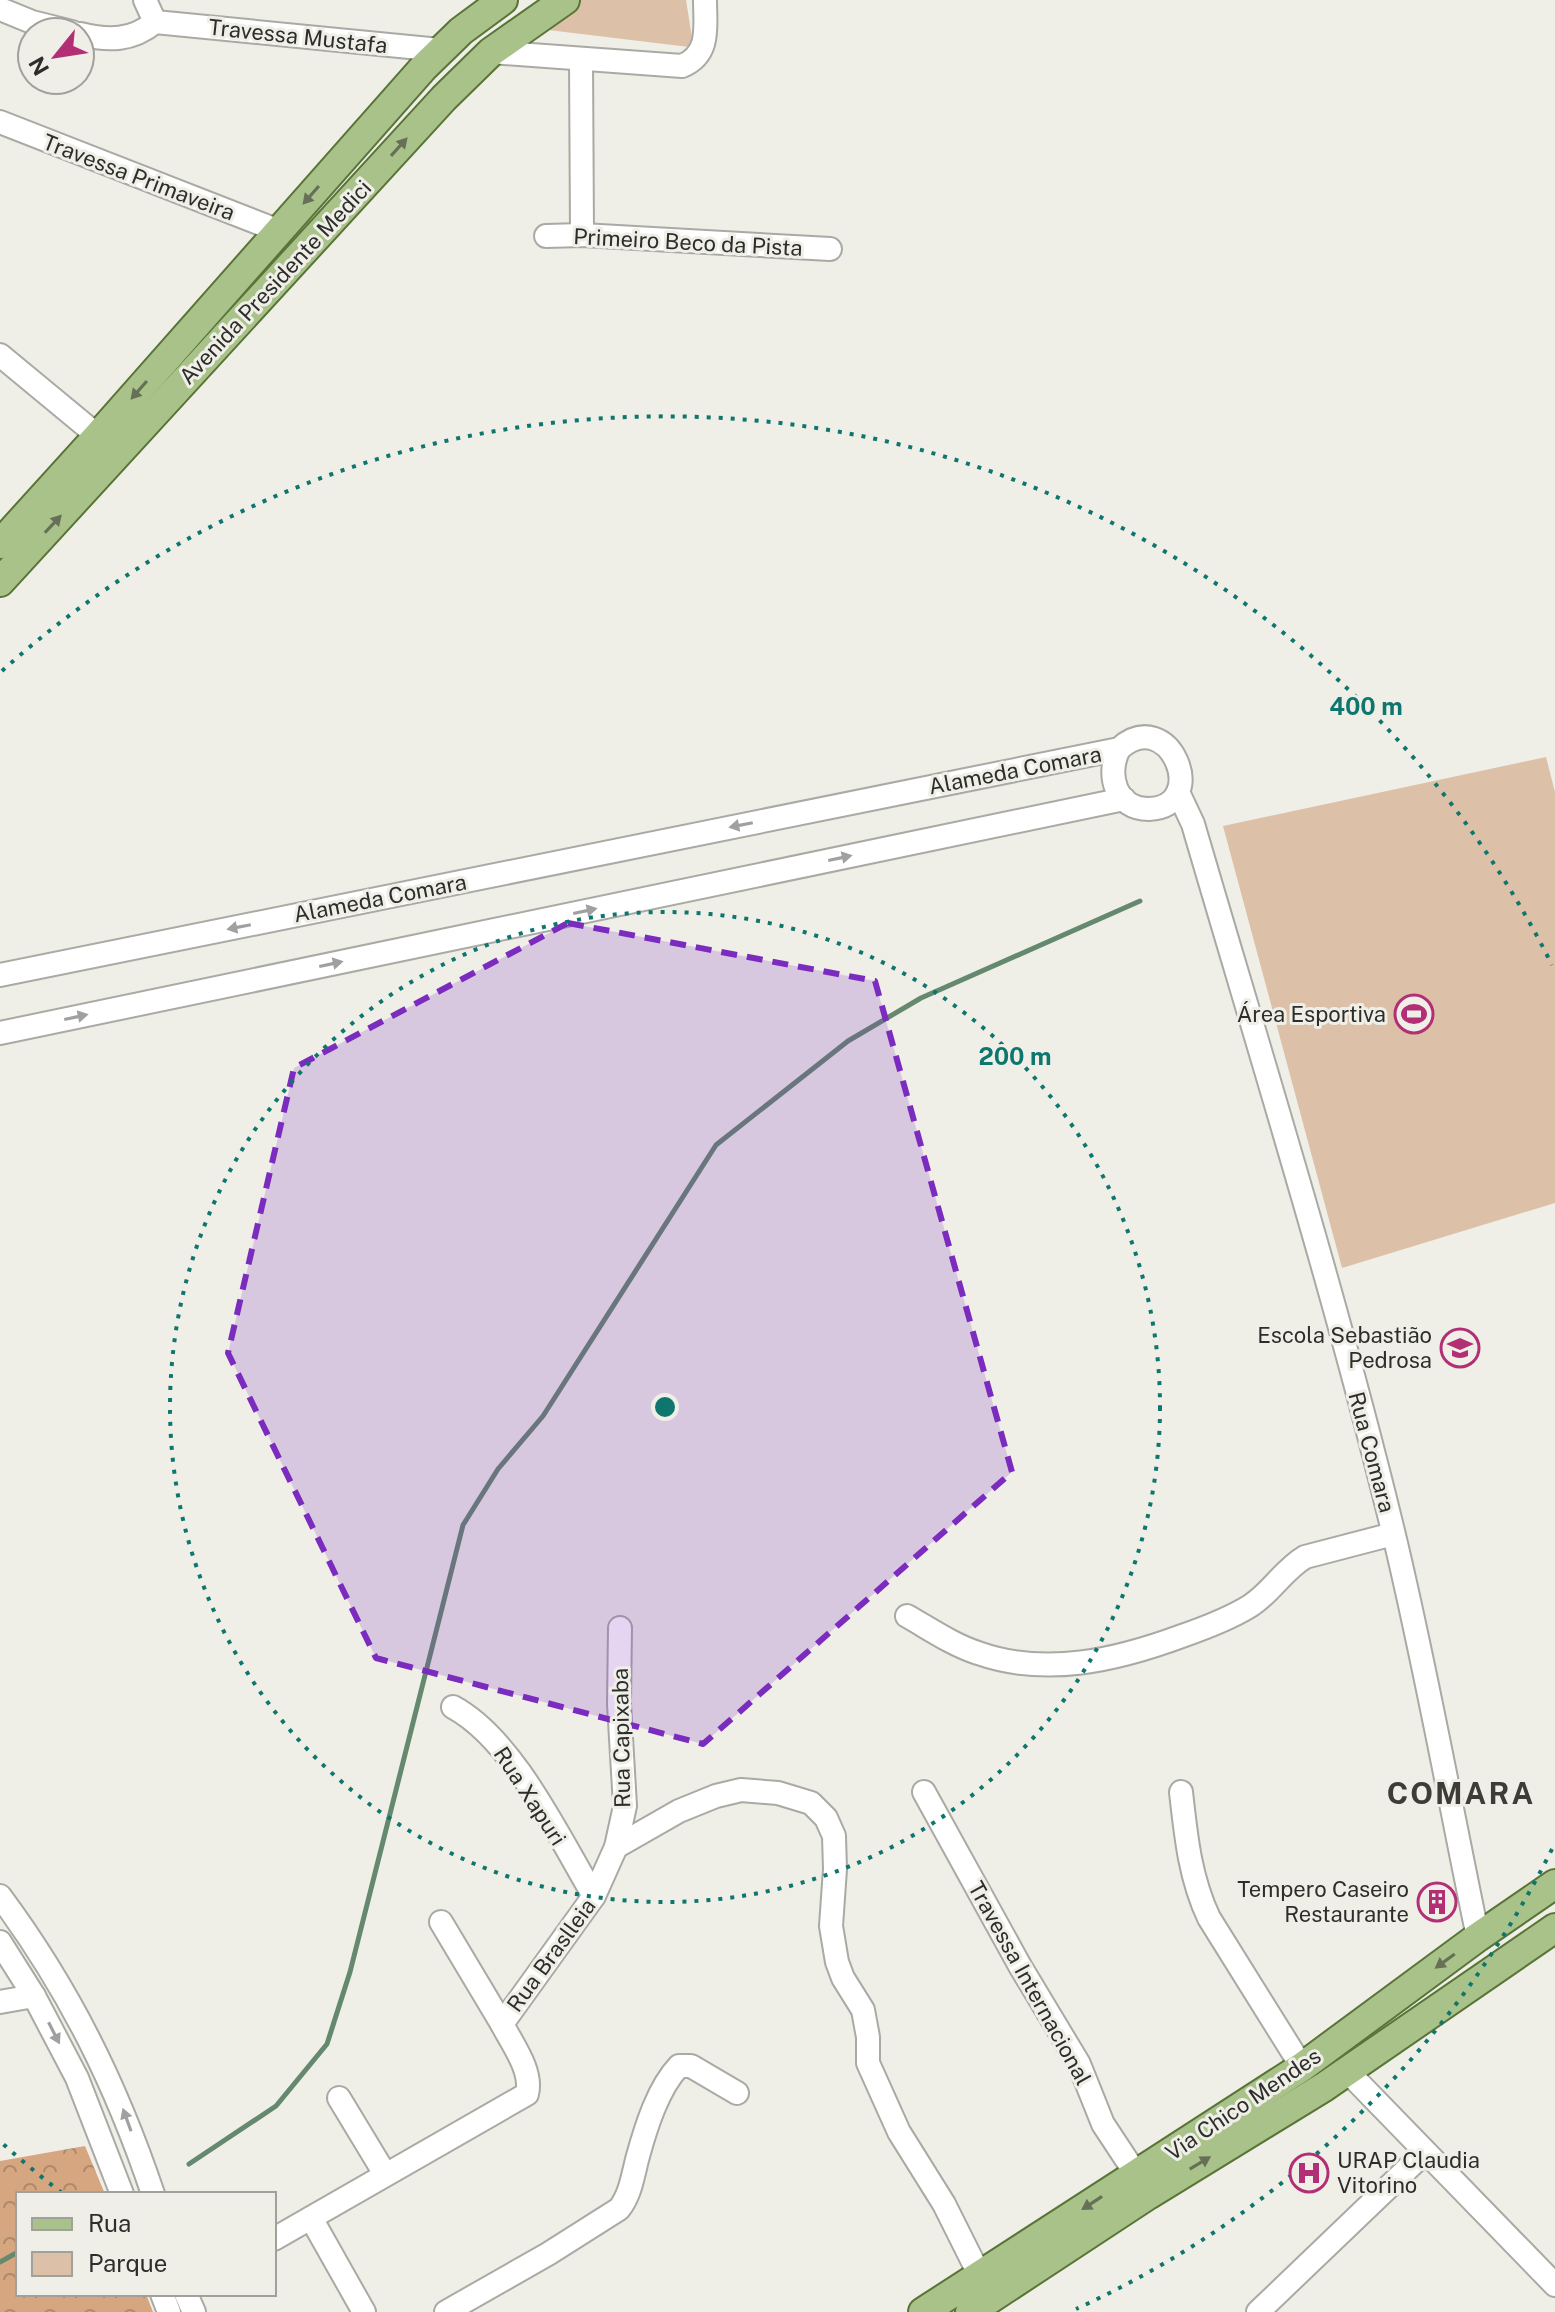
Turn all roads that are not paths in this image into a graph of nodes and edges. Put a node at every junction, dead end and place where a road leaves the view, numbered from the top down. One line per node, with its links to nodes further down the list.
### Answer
1 (145, 0): 5 (street)
2 (503, 0): 7 (main road, Avenida Presidente Medici)
3 (565, 0): 8 (main road, Avenida Presidente Medici)
4 (705, 0): 9 (street)
5 (155, 22): 6 (street, Travessa Mustafa); 7 (street, Travessa Mustafa)
6 (96, 36)
7 (440, 50): 11 (main road, Avenida Presidente Medici, one-way to 11)
8 (491, 52): 9 (street); 18 (main road, Avenida Presidente Medici, one-way to 8)
9 (581, 59): 12 (street)
10 (0, 122): 11 (street, Travessa Primaveira)
11 (279, 231): 16 (main road, Avenida Presidente Medici, one-way to 16)
12 (582, 235): 13 (street, Primeiro Beco da Pista); 14 (street, Primeiro Beco da Pista)
13 (546, 236)
14 (830, 249)
15 (0, 355): 16 (street)
16 (98, 436): 17 (main road, Avenida Presidente Medici)
17 (0, 544)
18 (0, 582)
19 (1119, 749): 20 (street, Alameda Comara); 21 (street); 22 (street, Alameda Comara, one-way to 22)
20 (1178, 792): 21 (street); 24 (street, Rua Comara)
21 (1124, 799): 23 (street, one-way to 21)
22 (0, 975)
23 (0, 1033)
24 (1393, 1534): 25 (street); 36 (street, Rua Comara)
25 (907, 1616)
26 (620, 1628): 30 (street, Rua Capixaba)
27 (453, 1707): 33 (street, Rua Xapuri)
28 (924, 1792): 47 (street, Travessa Internacional)
29 (1181, 1792): 41 (street)
30 (616, 1847): 33 (street, Rua Braslleia); 52 (street)
31 (1555, 1884): 36 (main road, Via Chico Mendes)
32 (0, 1896): 49 (street, one-way to 32)
33 (594, 1896): 40 (street, Rua Braslleia)
34 (441, 1922): 40 (street)
35 (1555, 1928): 42 (main road, Via Chico Mendes)
36 (1478, 1937): 41 (main road, Via Chico Mendes, one-way to 41)
37 (0, 1942): 38 (street)
38 (34, 1996): 39 (street); 48 (street, one-way to 48)
39 (0, 2002)
40 (502, 2024): 46 (street, Rua Braslleia)
41 (1302, 2067): 47 (main road, Via Chico Mendes)
42 (1347, 2071): 45 (street); 57 (main road, Via Chico Mendes, one-way to 42)
43 (737, 2093): 55 (street)
44 (339, 2098): 46 (street)
45 (1424, 2153): 53 (street); 58 (street)
46 (385, 2174): 50 (street, Rua Braslleia)
47 (1136, 2174): 52 (main road, Via Chico Mendes, one-way to 52)
48 (121, 2192)
49 (148, 2192)
50 (311, 2218): 51 (street, Rua Braslleia); 54 (street)
51 (276, 2238)
52 (979, 2274): 56 (main road, Via Chico Mendes)
53 (1555, 2285)
54 (364, 2312)
55 (446, 2312)
56 (923, 2312)
57 (970, 2312)
58 (1258, 2312)

